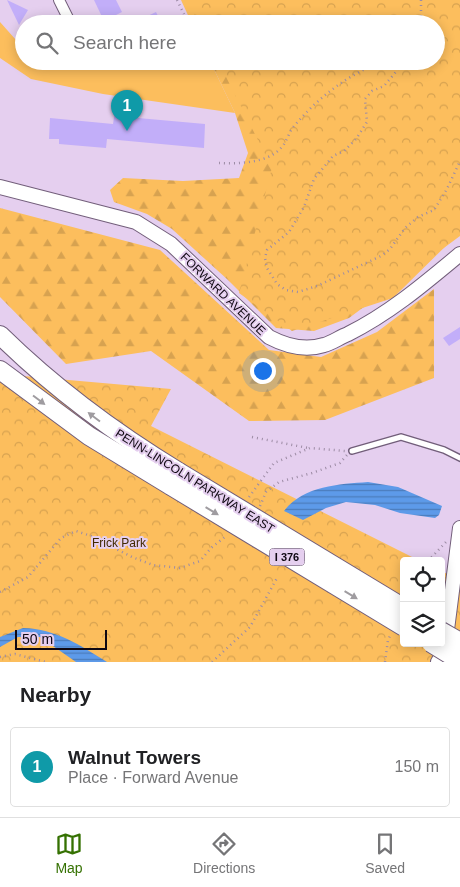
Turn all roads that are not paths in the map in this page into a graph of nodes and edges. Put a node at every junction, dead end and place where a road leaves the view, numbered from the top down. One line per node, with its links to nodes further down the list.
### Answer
1 (59, 0): 2 (street)
2 (66, 15)
3 (0, 186): 4 (main road, FORWARD AVENUE)
4 (460, 254)
5 (0, 335): 9 (highway, PENN-LINCOLN PARKWAY EAST / I 376, one-way to 5)
6 (0, 370): 9 (highway, PENN-LINCOLN PARKWAY EAST / I 376, one-way to 9)
7 (352, 451): 8 (lane)
8 (460, 458)
9 (175, 479): 11 (highway, PENN-LINCOLN PARKWAY EAST / I 376, bridge); 12 (highway, PENN-LINCOLN PARKWAY EAST / I 376, one-way to 12, bridge)
10 (460, 528): 17 (main road)
11 (400, 606)
12 (400, 624)
13 (445, 633): 14 (highway, bridge)
14 (460, 642)
15 (437, 647): 16 (highway, bridge)
16 (460, 661)
17 (438, 662)

